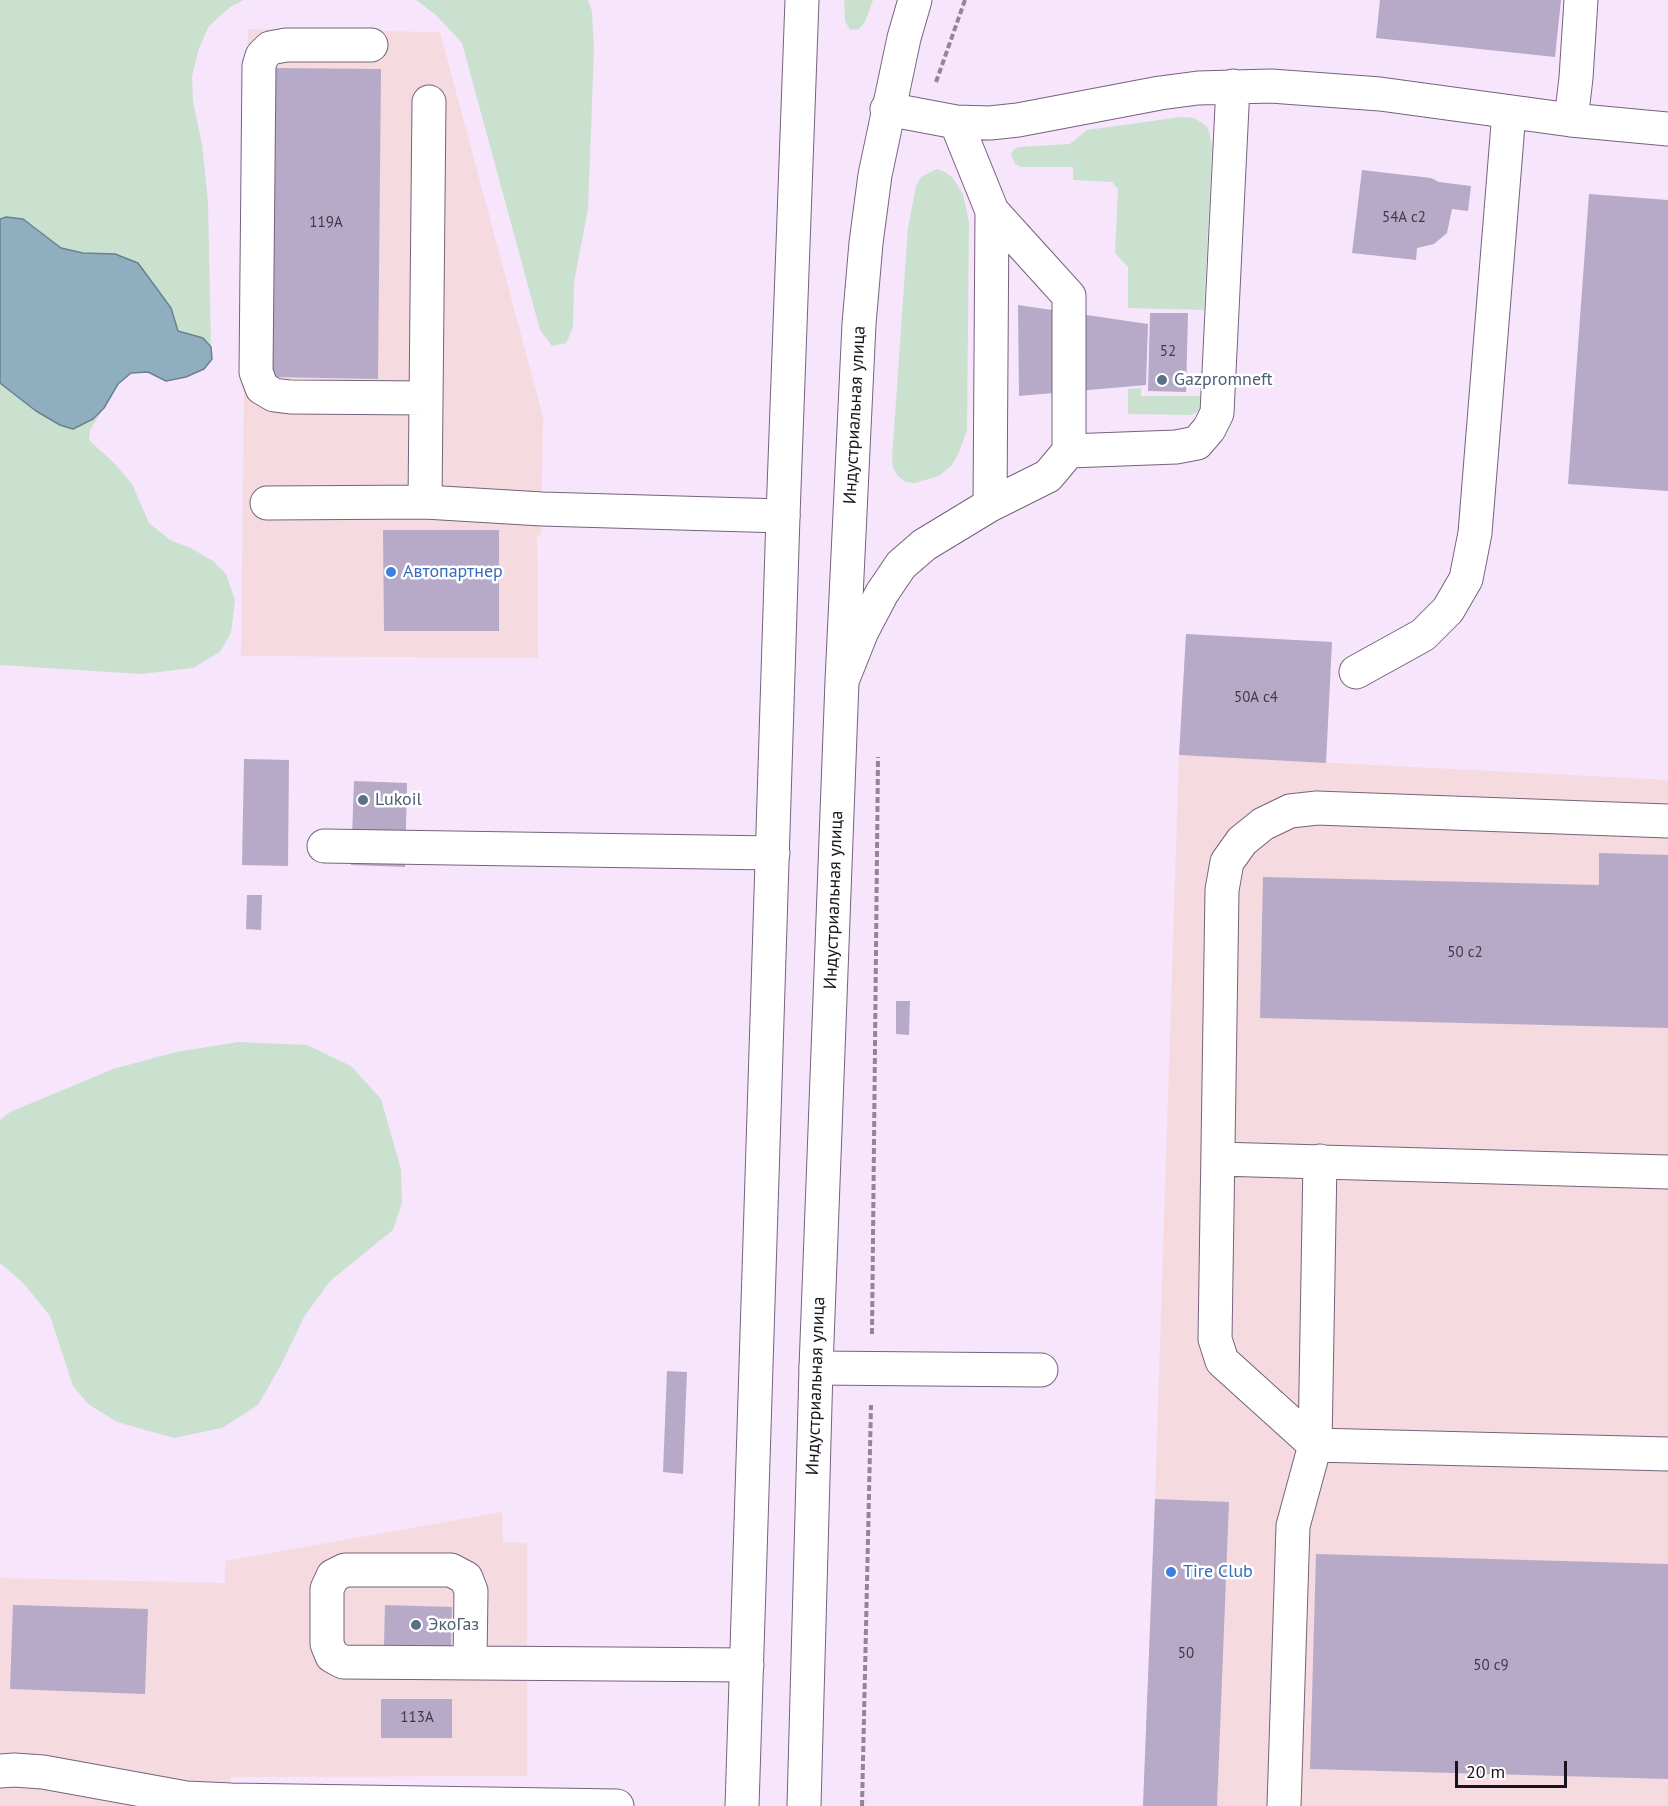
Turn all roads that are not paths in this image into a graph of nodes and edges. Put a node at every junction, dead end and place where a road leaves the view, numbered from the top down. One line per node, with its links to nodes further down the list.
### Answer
1 (802, 0): 18 (main road)
2 (915, 0): 7 (main road, Индустриальная улица)
3 (1581, 0): 10 (main road)
4 (371, 45): 13 (main road)
5 (1233, 86): 8 (main road); 9 (main road); 14 (main road)
6 (429, 102): 13 (main road)
7 (887, 109): 9 (main road); 20 (main road, Индустриальная улица)
8 (1509, 112): 10 (main road); 19 (main road)
9 (941, 119): 12 (main road)
10 (1571, 120): 11 (main road)
11 (1668, 129)
12 (992, 211): 14 (main road); 17 (main road)
13 (426, 398): 15 (main road)
14 (1069, 451): 17 (main road)
15 (425, 502): 16 (main road); 18 (main road)
16 (267, 503)
17 (990, 505): 20 (main road)
18 (783, 516): 23 (main road)
19 (1356, 672)
20 (842, 681): 27 (main road, Индустриальная улица)
21 (1668, 821): 24 (main road)
22 (324, 846): 23 (main road)
23 (772, 853): 32 (main road)
24 (1218, 1159): 25 (main road); 29 (main road)
25 (1320, 1161): 26 (main road); 29 (main road)
26 (1668, 1172)
27 (816, 1368): 28 (main road); 36 (main road, Индустриальная улица)
28 (1041, 1370)
29 (1316, 1445): 30 (main road); 37 (main road)
30 (1668, 1454)
31 (470, 1662): 31 (main road); 32 (main road)
32 (747, 1665): 35 (main road)
33 (0, 1771): 34 (main road)
34 (617, 1806)
35 (742, 1806)
36 (804, 1806)
37 (1284, 1806)

